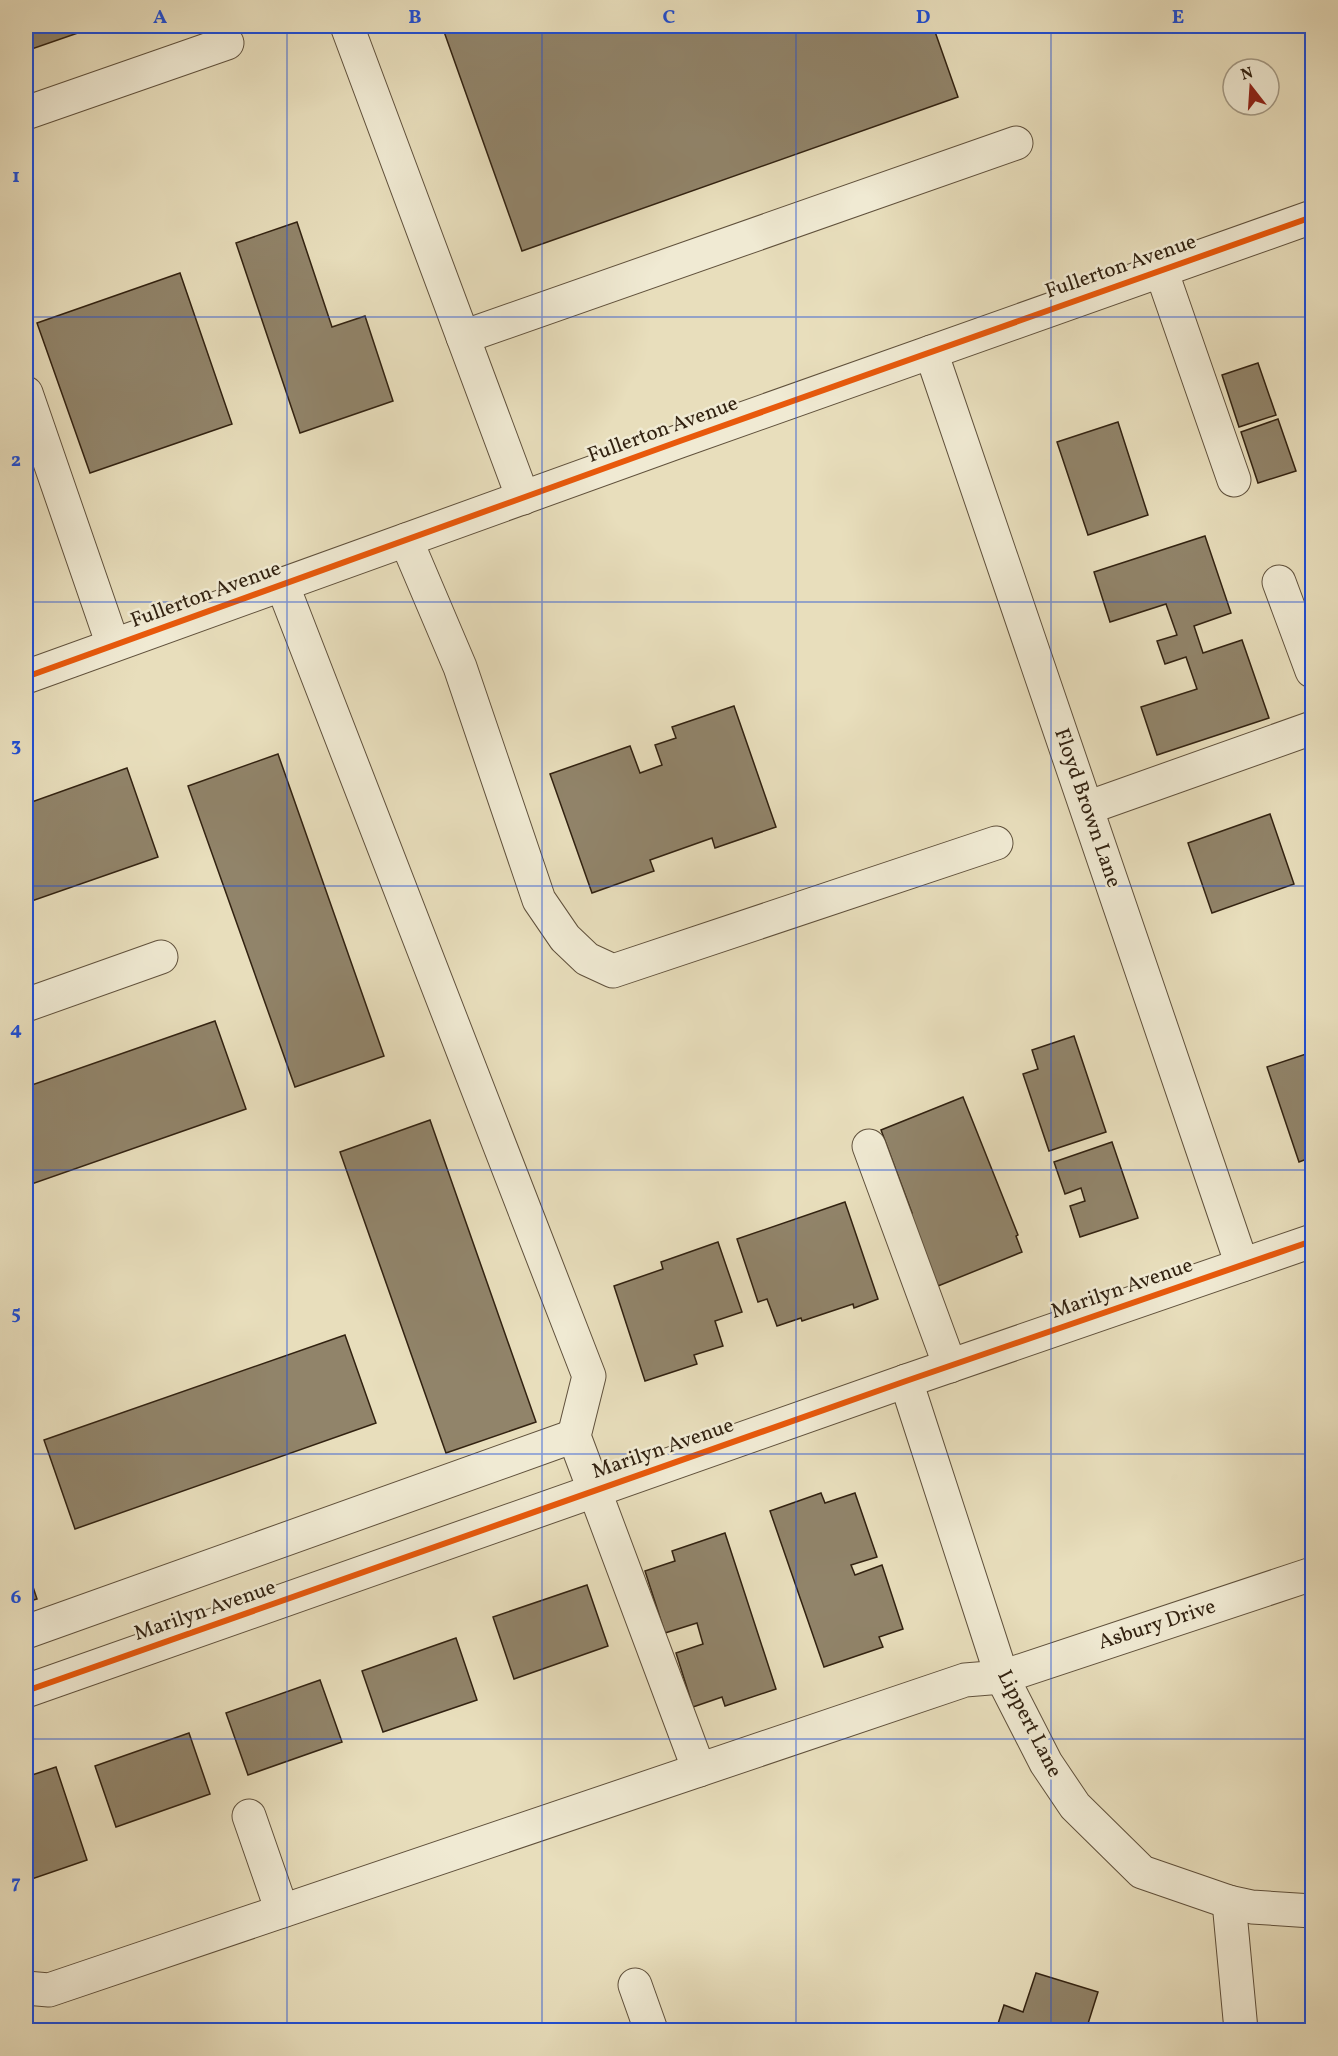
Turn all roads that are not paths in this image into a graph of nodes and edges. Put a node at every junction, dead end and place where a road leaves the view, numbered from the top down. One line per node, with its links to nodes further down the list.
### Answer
1 (347, 26): 7 (street)
2 (227, 43): 3 (street)
3 (26, 113)
4 (1016, 143): 7 (street)
5 (1312, 217): 6 (street, Fullerton Avenue)
6 (1161, 270): 8 (street, Fullerton Avenue); 10 (street)
7 (463, 337): 11 (street)
8 (931, 352): 11 (street, Fullerton Avenue); 19 (street, Floyd Brown Lane)
9 (26, 393): 15 (street)
10 (1234, 480)
11 (523, 498): 12 (street, Fullerton Avenue)
12 (406, 540): 14 (street, Fullerton Avenue); 20 (street)
13 (1279, 582): 16 (street)
14 (282, 584): 15 (street, Fullerton Avenue); 28 (street)
15 (113, 645): 17 (street, Fullerton Avenue)
16 (1312, 672)
17 (26, 677)
18 (1312, 728): 19 (street)
19 (1087, 808): 25 (street, Floyd Brown Lane)
20 (996, 843)
21 (161, 957): 22 (street)
22 (26, 1005)
23 (869, 1146): 26 (street)
24 (1312, 1241): 25 (street, Marilyn Avenue)
25 (1242, 1265): 26 (street, Marilyn Avenue)
26 (950, 1366): 27 (street, Marilyn Avenue)
27 (906, 1381): 29 (street, Marilyn Avenue); 32 (street, Lippert Lane)
28 (574, 1436): 29 (street); 31 (street)
29 (596, 1490): 33 (street, Marilyn Avenue); 34 (street)
30 (1312, 1574): 32 (street, Asbury Drive)
31 (26, 1632)
32 (1002, 1677): 34 (street, Asbury Drive); 36 (street, Lippert Lane)
33 (26, 1691)
34 (699, 1770): 37 (street, Asbury Drive)
35 (249, 1816): 37 (street)
36 (1228, 1902): 38 (street, Lippert Lane); 42 (street)
37 (282, 1911): 40 (street, Asbury Drive)
38 (1312, 1911)
39 (635, 1985): 41 (street)
40 (26, 1988)
41 (651, 2031)
42 (1241, 2031)

